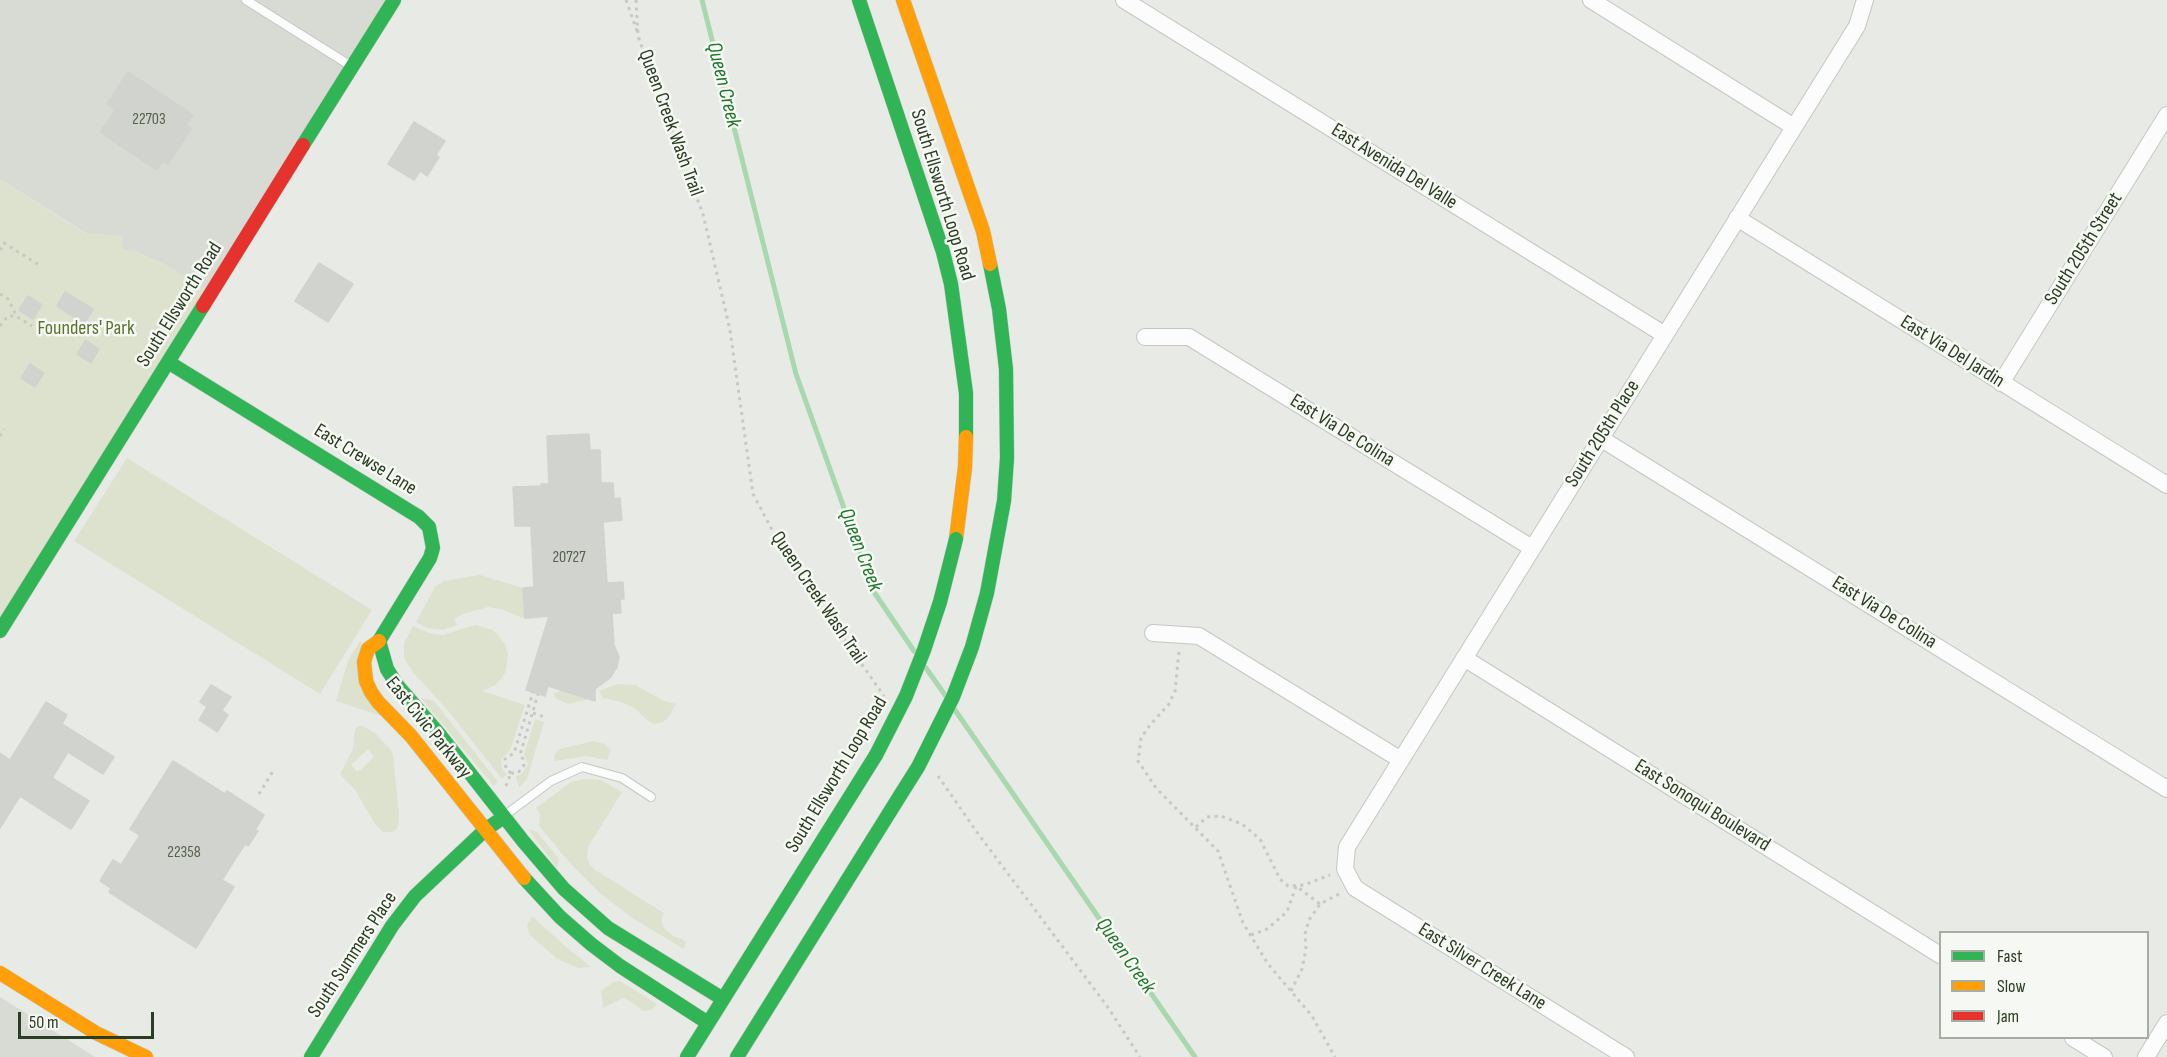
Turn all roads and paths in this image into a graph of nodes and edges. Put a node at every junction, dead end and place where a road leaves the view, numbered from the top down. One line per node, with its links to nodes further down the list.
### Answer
1 (246, 0): 11 (lane)
2 (394, 0): 11 (street, South Ellsworth Road)
3 (626, 0): 10 (path)
4 (636, 0): 10 (path, Queen Creek Wash Trail)
5 (859, 0): 61 (street, South Ellsworth Loop Road, bridge)
6 (903, 0): 68 (street, South Ellsworth Loop Road, bridge)
7 (1124, 0): 23 (street, East Avenida Del Valle)
8 (1591, 0): 13 (street)
9 (1865, 0): 13 (street, South 205th Place)
10 (638, 36): 39 (path, Queen Creek Wash Trail)
11 (351, 67): 25 (street, South Ellsworth Road)
12 (2167, 115): 26 (street, South 205th Street)
13 (1794, 127): 14 (street, South 205th Place)
14 (1737, 218): 23 (street, South 205th Place); 26 (street, East Via Del Jardin)
15 (0, 240): 16 (path)
16 (4, 243): 17 (path); 18 (path)
17 (0, 250)
18 (39, 265)
19 (0, 294): 20 (path)
20 (16, 316): 21 (path); 22 (path)
21 (0, 326)
22 (32, 326)
23 (1665, 335): 29 (street, South 205th Place)
24 (1145, 337): 31 (street, East Via De Colina)
25 (168, 362): 32 (street, South Ellsworth Road); 35 (street, East Crewse Lane)
26 (2001, 383): 30 (street, East Via Del Jardin)
27 (4, 429): 28 (path)
28 (0, 436)
29 (1600, 438): 31 (street, South 205th Place); 46 (street, East Via De Colina)
30 (2167, 485)
31 (1532, 548): 36 (street, South 205th Place)
32 (0, 632)
33 (1153, 633): 34 (street)
34 (1179, 634): 42 (street); 51 (path)
35 (379, 641): 50 (street, East Civic Parkway); 52 (street, East Civic Parkway)
36 (1464, 658): 42 (street, South 205th Place); 58 (street, East Sonoqui Boulevard)
37 (533, 692): 44 (path)
38 (538, 694): 40 (path)
39 (884, 697)
40 (532, 713): 41 (path); 44 (path)
41 (545, 717)
42 (1401, 760): 53 (street, South 205th Place)
43 (273, 771): 48 (path)
44 (511, 773): 47 (path)
45 (938, 776): 69 (path)
46 (2167, 789)
47 (505, 790)
48 (259, 794)
49 (651, 797): 50 (lane)
50 (504, 817): 52 (street, South Summers Place); 61 (street, East Civic Parkway)
51 (1196, 827): 54 (path); 57 (path)
52 (485, 830): 62 (street, East Civic Parkway); 66 (street, South Summers Place)
53 (1345, 866): 54 (path); 55 (street)
54 (1296, 886): 56 (path); 57 (path)
55 (1355, 888): 56 (path); 71 (street, East Silver Creek Lane)
56 (1320, 904): 60 (path)
57 (1251, 935): 60 (path)
58 (1939, 954)
59 (0, 973): 65 (street)
60 (1291, 990): 70 (path)
61 (723, 999): 62 (street, South Ellsworth Loop Road)
62 (708, 1023): 67 (street, South Ellsworth Loop Road)
63 (2167, 1023): 73 (street)
64 (2075, 1039): 72 (street)
65 (146, 1057)
66 (311, 1057)
67 (687, 1057)
68 (737, 1057)
69 (1140, 1057)
70 (1335, 1057)
71 (1626, 1057)
72 (2104, 1057)
73 (2146, 1057)

